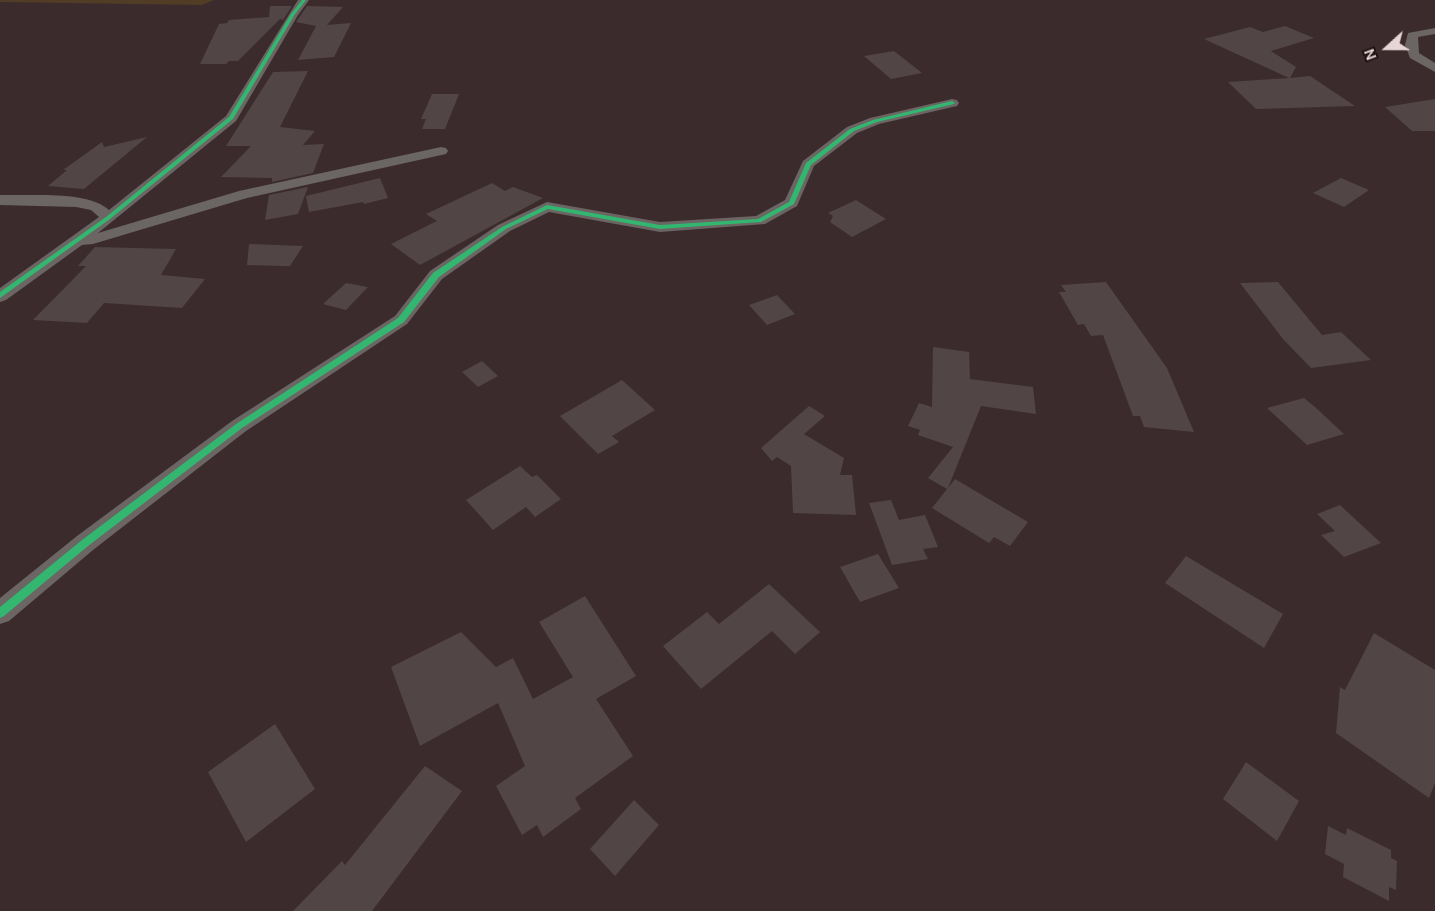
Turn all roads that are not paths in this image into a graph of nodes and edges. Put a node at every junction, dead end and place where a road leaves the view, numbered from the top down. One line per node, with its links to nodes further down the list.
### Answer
1 (304, 0): 7 (street)
2 (1435, 31): 3 (street)
3 (1435, 68)
4 (952, 103): 10 (street)
5 (441, 151): 8 (street)
6 (0, 200): 7 (street)
7 (108, 218): 8 (street)
8 (72, 245): 9 (street)
9 (0, 296)
10 (0, 613)

